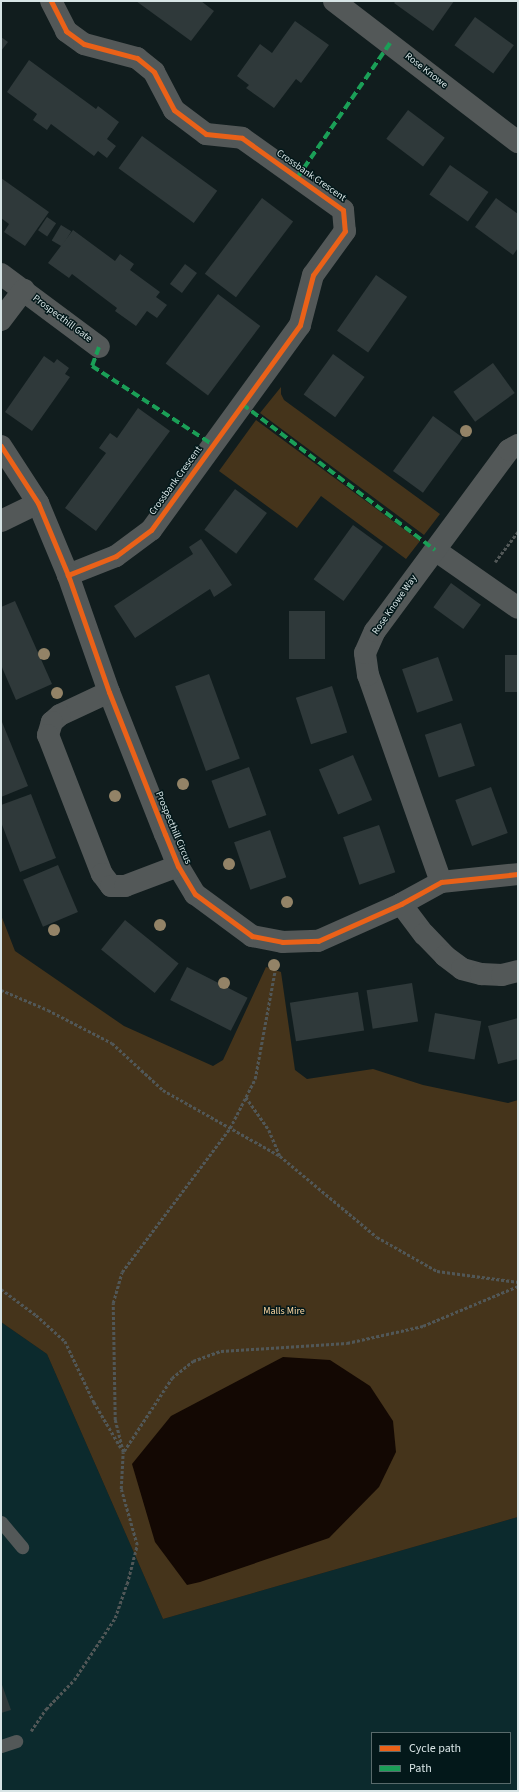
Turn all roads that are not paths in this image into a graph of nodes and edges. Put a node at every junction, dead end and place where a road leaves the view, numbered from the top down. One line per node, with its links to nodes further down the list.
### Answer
1 (51, 1): 13 (street, Crossbank Crescent)
2 (334, 1): 3 (street, Rose Knowe)
3 (518, 142)
4 (1, 274): 5 (street, Prospecthill Gate)
5 (24, 290): 6 (street, Prospecthill Gate); 7 (street, Prospecthill Gate)
6 (1, 320)
7 (100, 347)
8 (518, 445): 12 (street, Rose Knowe Way)
9 (1, 446): 10 (street, Prospecthill Circus)
10 (38, 503): 11 (street); 13 (street, Prospecthill Circus)
11 (1, 520)
12 (435, 550): 14 (street); 18 (street, Rose Knowe Way)
13 (68, 575): 15 (street, Prospecthill Circus)
14 (518, 608)
15 (109, 692): 16 (street, Prospecthill Circus); 16 (street)
16 (178, 866): 19 (street, Prospecthill Circus)
17 (518, 874): 18 (street, Prospecthill Circus)
18 (441, 882): 19 (street, Prospecthill Circus)
19 (401, 904): 20 (street)
20 (518, 971)
21 (1, 1522): 22 (lane)
22 (22, 1547)
23 (16, 1741): 24 (lane)
24 (1, 1746)

